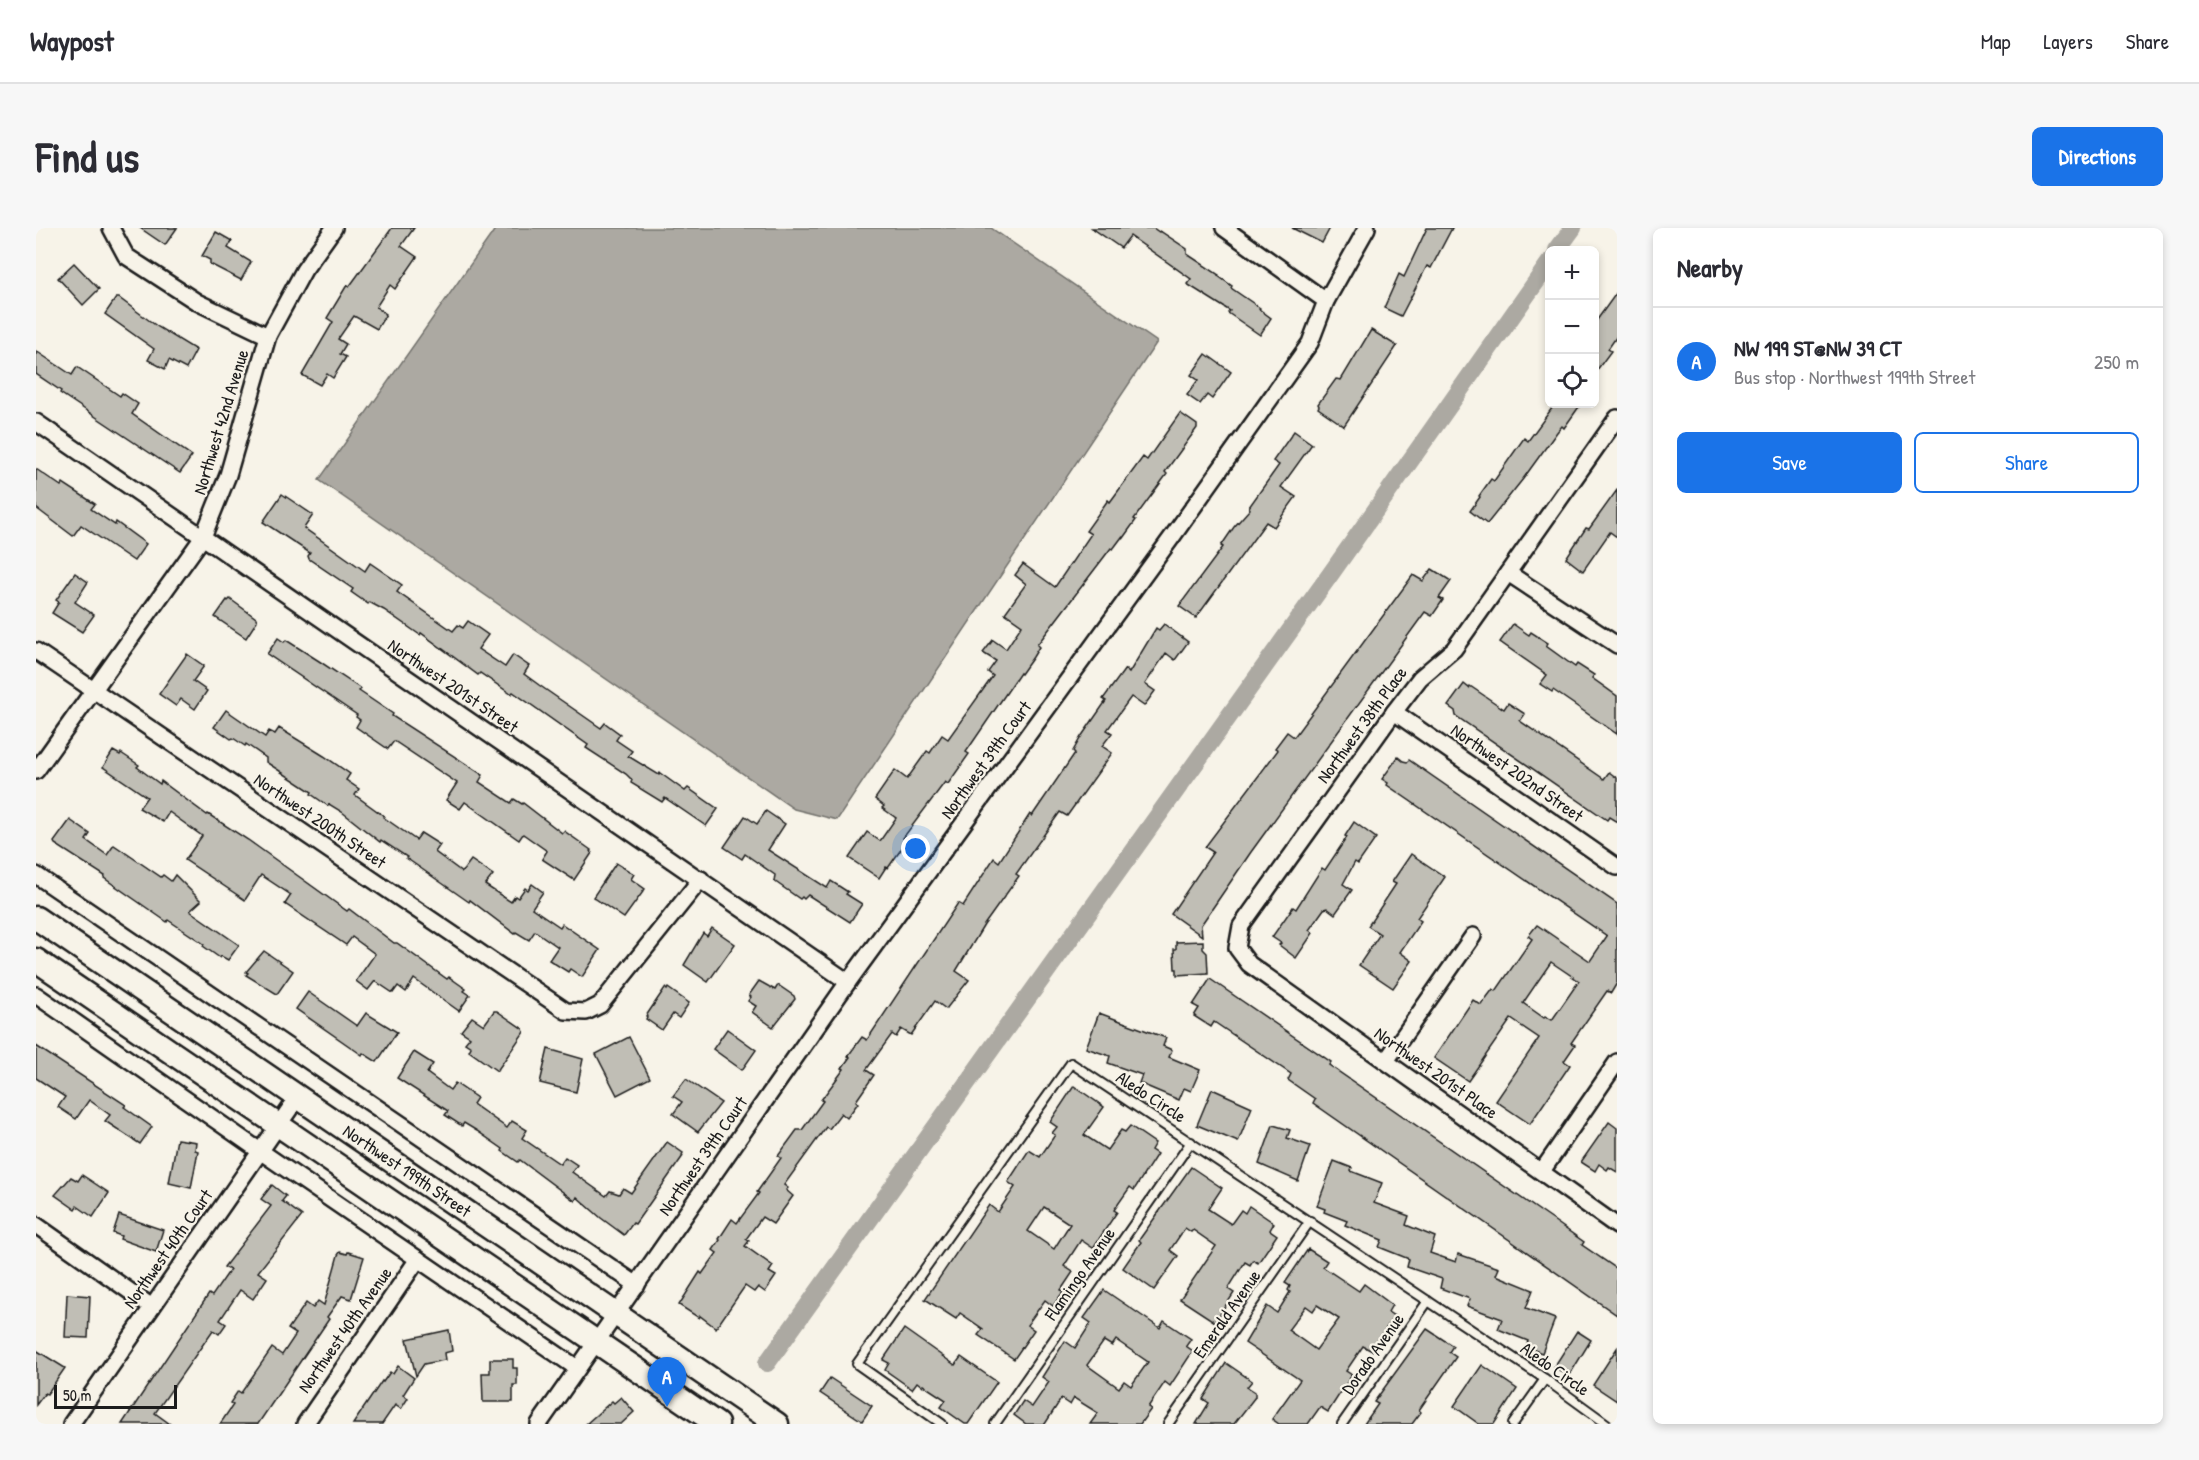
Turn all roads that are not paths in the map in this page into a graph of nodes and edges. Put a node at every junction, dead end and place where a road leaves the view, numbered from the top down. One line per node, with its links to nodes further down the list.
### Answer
1 (334, 228): 6 (street, Northwest 42nd Avenue)
2 (1224, 228): 5 (street)
3 (1367, 228): 5 (street, Northwest 39th Court)
4 (111, 229): 6 (street)
5 (1326, 301): 23 (street, Northwest 39th Court)
6 (268, 336): 9 (street, Northwest 42nd Avenue)
7 (1617, 418): 10 (street, Northwest 38th Place)
8 (36, 422): 9 (street, Northwest 201st Street)
9 (203, 537): 13 (street, Northwest 42nd Avenue); 18 (street, Northwest 201st Street)
10 (1508, 573): 11 (street); 14 (street, Northwest 38th Place)
11 (1617, 645)
12 (36, 651): 13 (street, Northwest 200th Street)
13 (94, 691): 15 (street, Northwest 42nd Avenue); 18 (street, Northwest 200th Street)
14 (1394, 712): 16 (street, Northwest 202nd Street); 21 (street, Northwest 38th Place)
15 (36, 771)
16 (1617, 867)
17 (36, 874): 36 (street)
18 (701, 879): 23 (street, Northwest 201st Street)
19 (36, 918): 27 (main road, Northwest 199th Street)
20 (1473, 936): 25 (street)
21 (1237, 948): 25 (street, Northwest 201st Place)
22 (36, 960): 28 (main road, Northwest 199th Street)
23 (848, 982): 36 (street, Northwest 39th Court)
24 (36, 995): 30 (street)
25 (1386, 1061): 31 (street, Northwest 201st Place)
26 (1617, 1062): 31 (street)
27 (298, 1097): 28 (street, Northwest 40th Court); 39 (main road, Northwest 199th Street)
28 (278, 1125): 30 (street, Northwest 40th Court); 40 (main road, Northwest 199th Street)
29 (1191, 1142): 32 (lane, Aledo Circle); 48 (lane, Aledo Circle); 49 (lane, Flamingo Avenue)
30 (260, 1151): 35 (street); 38 (street, Northwest 40th Court)
31 (1542, 1171): 34 (street, Northwest 201st Place)
32 (1310, 1221): 37 (lane, Aledo Circle); 50 (lane, Emerald Avenue)
33 (36, 1225): 38 (street)
34 (1617, 1226)
35 (418, 1259): 41 (street); 44 (street, Northwest 40th Avenue)
36 (637, 1285): 39 (street, Northwest 39th Court)
37 (1428, 1301): 42 (lane, Aledo Circle); 51 (lane, Dorado Avenue)
38 (152, 1307): 43 (street, Northwest 40th Court)
39 (617, 1314): 40 (street, Northwest 39th Court); 47 (main road, Northwest 199th Street)
40 (597, 1341): 41 (street, Northwest 39th Court); 46 (main road, Northwest 199th Street)
41 (578, 1368): 45 (street, Northwest 39th Court)
42 (1545, 1379): 52 (lane); 53 (lane, Aledo Circle)
43 (71, 1424)
44 (304, 1424)
45 (539, 1424)
46 (717, 1424)
47 (777, 1424)
48 (942, 1424)
49 (994, 1424)
50 (1168, 1424)
51 (1342, 1424)
52 (1513, 1424)
53 (1607, 1424)

